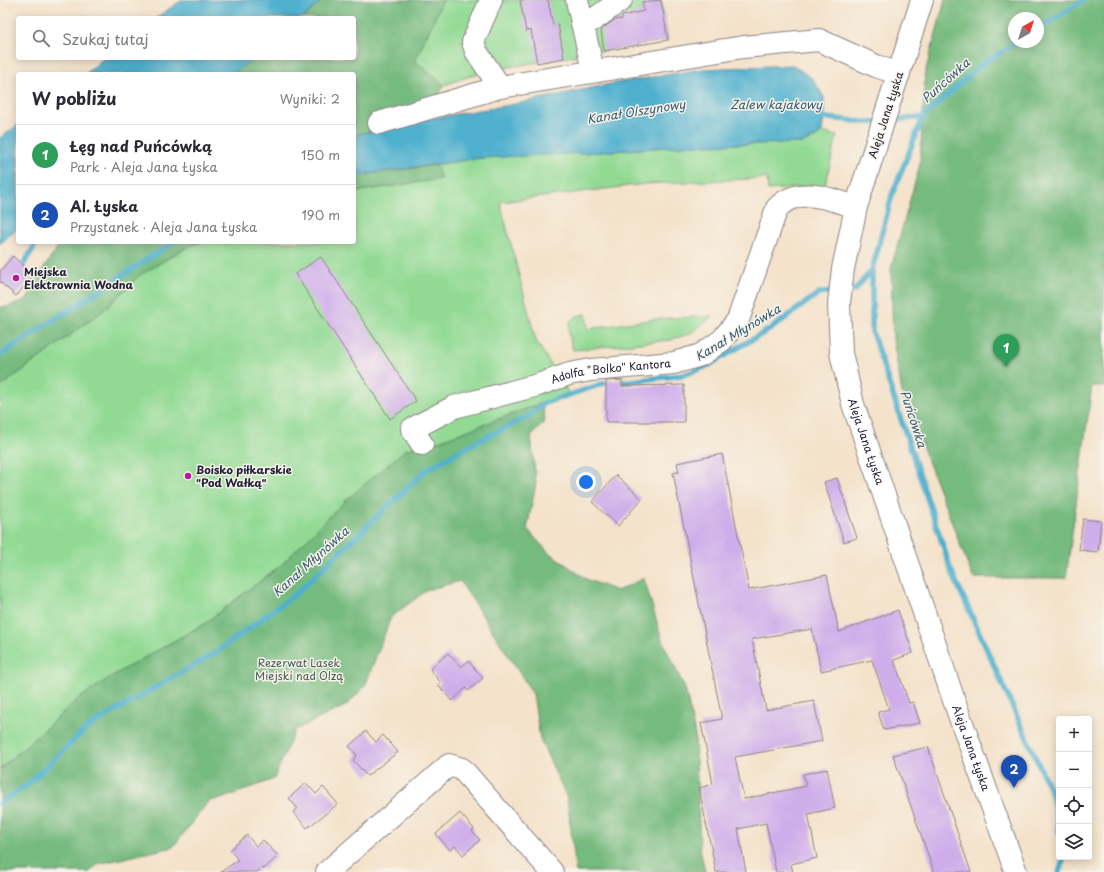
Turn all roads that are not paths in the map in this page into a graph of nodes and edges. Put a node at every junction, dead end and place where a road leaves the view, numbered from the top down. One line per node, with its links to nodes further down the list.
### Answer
1 (491, 0): 8 (street)
2 (577, 0): 5 (street)
3 (621, 0): 5 (street)
4 (922, 0): 7 (street, Aleja Jana Łyska)
5 (582, 22): 6 (street)
6 (593, 70): 7 (street); 8 (street)
7 (899, 74): 10 (street, Aleja Jana Łyska)
8 (500, 87): 9 (street)
9 (379, 123)
10 (856, 207): 11 (street, Adolfa "Bolko" Kantora); 14 (street, Aleja Jana Łyska)
11 (422, 444)
12 (328, 872): 13 (street)
13 (552, 872)
14 (1016, 872)

